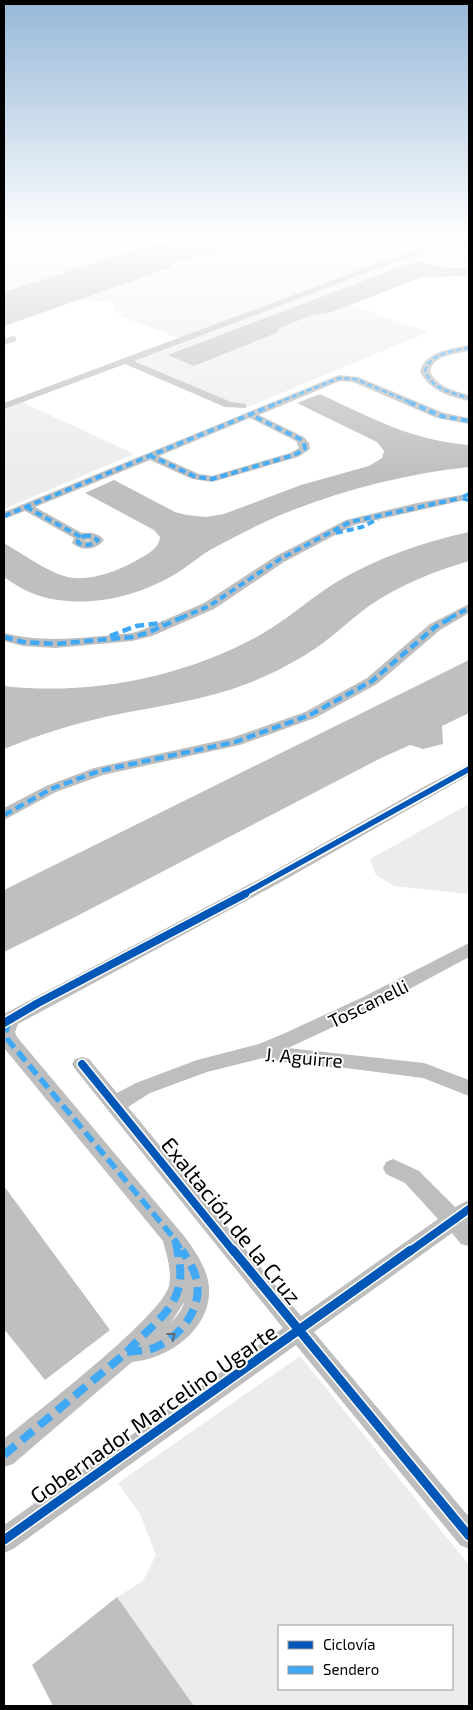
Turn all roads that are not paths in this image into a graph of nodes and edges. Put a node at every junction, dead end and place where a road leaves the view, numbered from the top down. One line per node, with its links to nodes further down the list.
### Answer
1 (242, 316): 3 (street)
2 (469, 348): 4 (street)
3 (126, 361): 5 (street); 6 (street)
4 (469, 398)
5 (4, 406)
6 (246, 410): 7 (street); 8 (street); 8 (street)
7 (469, 421)
8 (149, 455): 10 (street)
9 (467, 497): 11 (street)
10 (26, 507): 12 (street); 14 (street)
11 (385, 515): 13 (street)
12 (4, 516)
13 (330, 534): 16 (street)
14 (81, 537)
15 (469, 608): 18 (street)
16 (4, 637)
17 (469, 769): 20 (street)
18 (4, 815)
19 (469, 949): 21 (street, Toscanelli)
20 (6, 1031): 28 (street)
21 (263, 1051): 23 (street, J. Aguirre); 24 (street, J. Aguirre)
22 (82, 1064): 24 (street, Exaltación de la Cruz)
23 (469, 1088)
24 (116, 1104): 27 (street, Exaltación de la Cruz)
25 (393, 1168): 26 (street)
26 (464, 1223): 27 (street, Gobernador Marcelino Ugarte)
27 (298, 1330): 29 (street, Exaltación de la Cruz); 30 (street, Gobernador Marcelino Ugarte)
28 (4, 1454)
29 (469, 1536)
30 (4, 1540)

